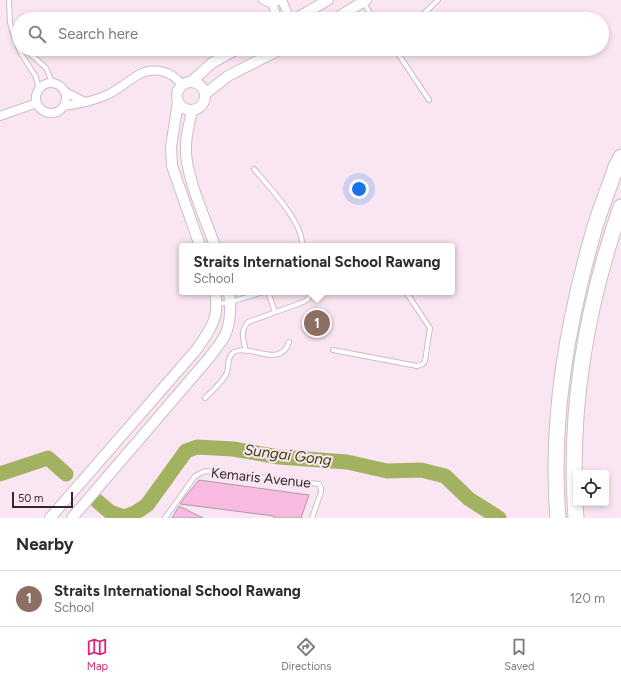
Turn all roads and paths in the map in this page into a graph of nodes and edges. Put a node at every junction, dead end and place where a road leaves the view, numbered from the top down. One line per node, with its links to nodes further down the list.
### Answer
1 (263, 0): 7 (street)
2 (281, 0): 7 (street); 9 (street)
3 (328, 0): 10 (street)
4 (438, 0): 13 (lane)
5 (364, 1): 11 (street); 12 (lane)
6 (10, 2): 14 (lane)
7 (272, 4): 8 (street)
8 (275, 12)
9 (287, 12)
10 (307, 12)
11 (346, 12)
12 (370, 12)
13 (425, 12)
14 (12, 30)
15 (23, 56): 22 (lane)
16 (33, 56): 21 (lane)
17 (224, 56): 20 (street)
18 (267, 56): 24 (street)
19 (400, 56): 25 (lane)
20 (186, 83): 24 (street); 26 (street); 27 (street)
21 (53, 84): 22 (street); 23 (street)
22 (39, 90): 28 (street)
23 (65, 92): 26 (street); 29 (street)
24 (205, 94): 30 (street)
25 (429, 100)
26 (85, 102): 29 (street)
27 (178, 102): 30 (street); 35 (street)
28 (37, 104): 29 (street); 31 (street)
29 (64, 106)
30 (192, 110): 36 (street)
31 (0, 116)
32 (621, 157): 55 (highway)
33 (254, 169): 37 (lane)
34 (621, 207): 56 (highway)
35 (199, 243)
36 (214, 243)
37 (302, 243)
38 (216, 295): 45 (street)
39 (230, 295): 44 (street)
40 (253, 295): 44 (lane)
41 (269, 295): 46 (lane)
42 (311, 295): 46 (lane)
43 (408, 295): 48 (lane)
44 (231, 302): 45 (lane); 52 (street)
45 (217, 304): 51 (street)
46 (275, 312): 49 (lane)
47 (289, 342): 49 (lane)
48 (333, 350)
49 (246, 351): 50 (lane)
50 (205, 398)
51 (50, 518)
52 (72, 518)
53 (165, 518): 54 (lane, Kemaris Avenue)
54 (312, 518)
55 (558, 518)
56 (576, 518)

